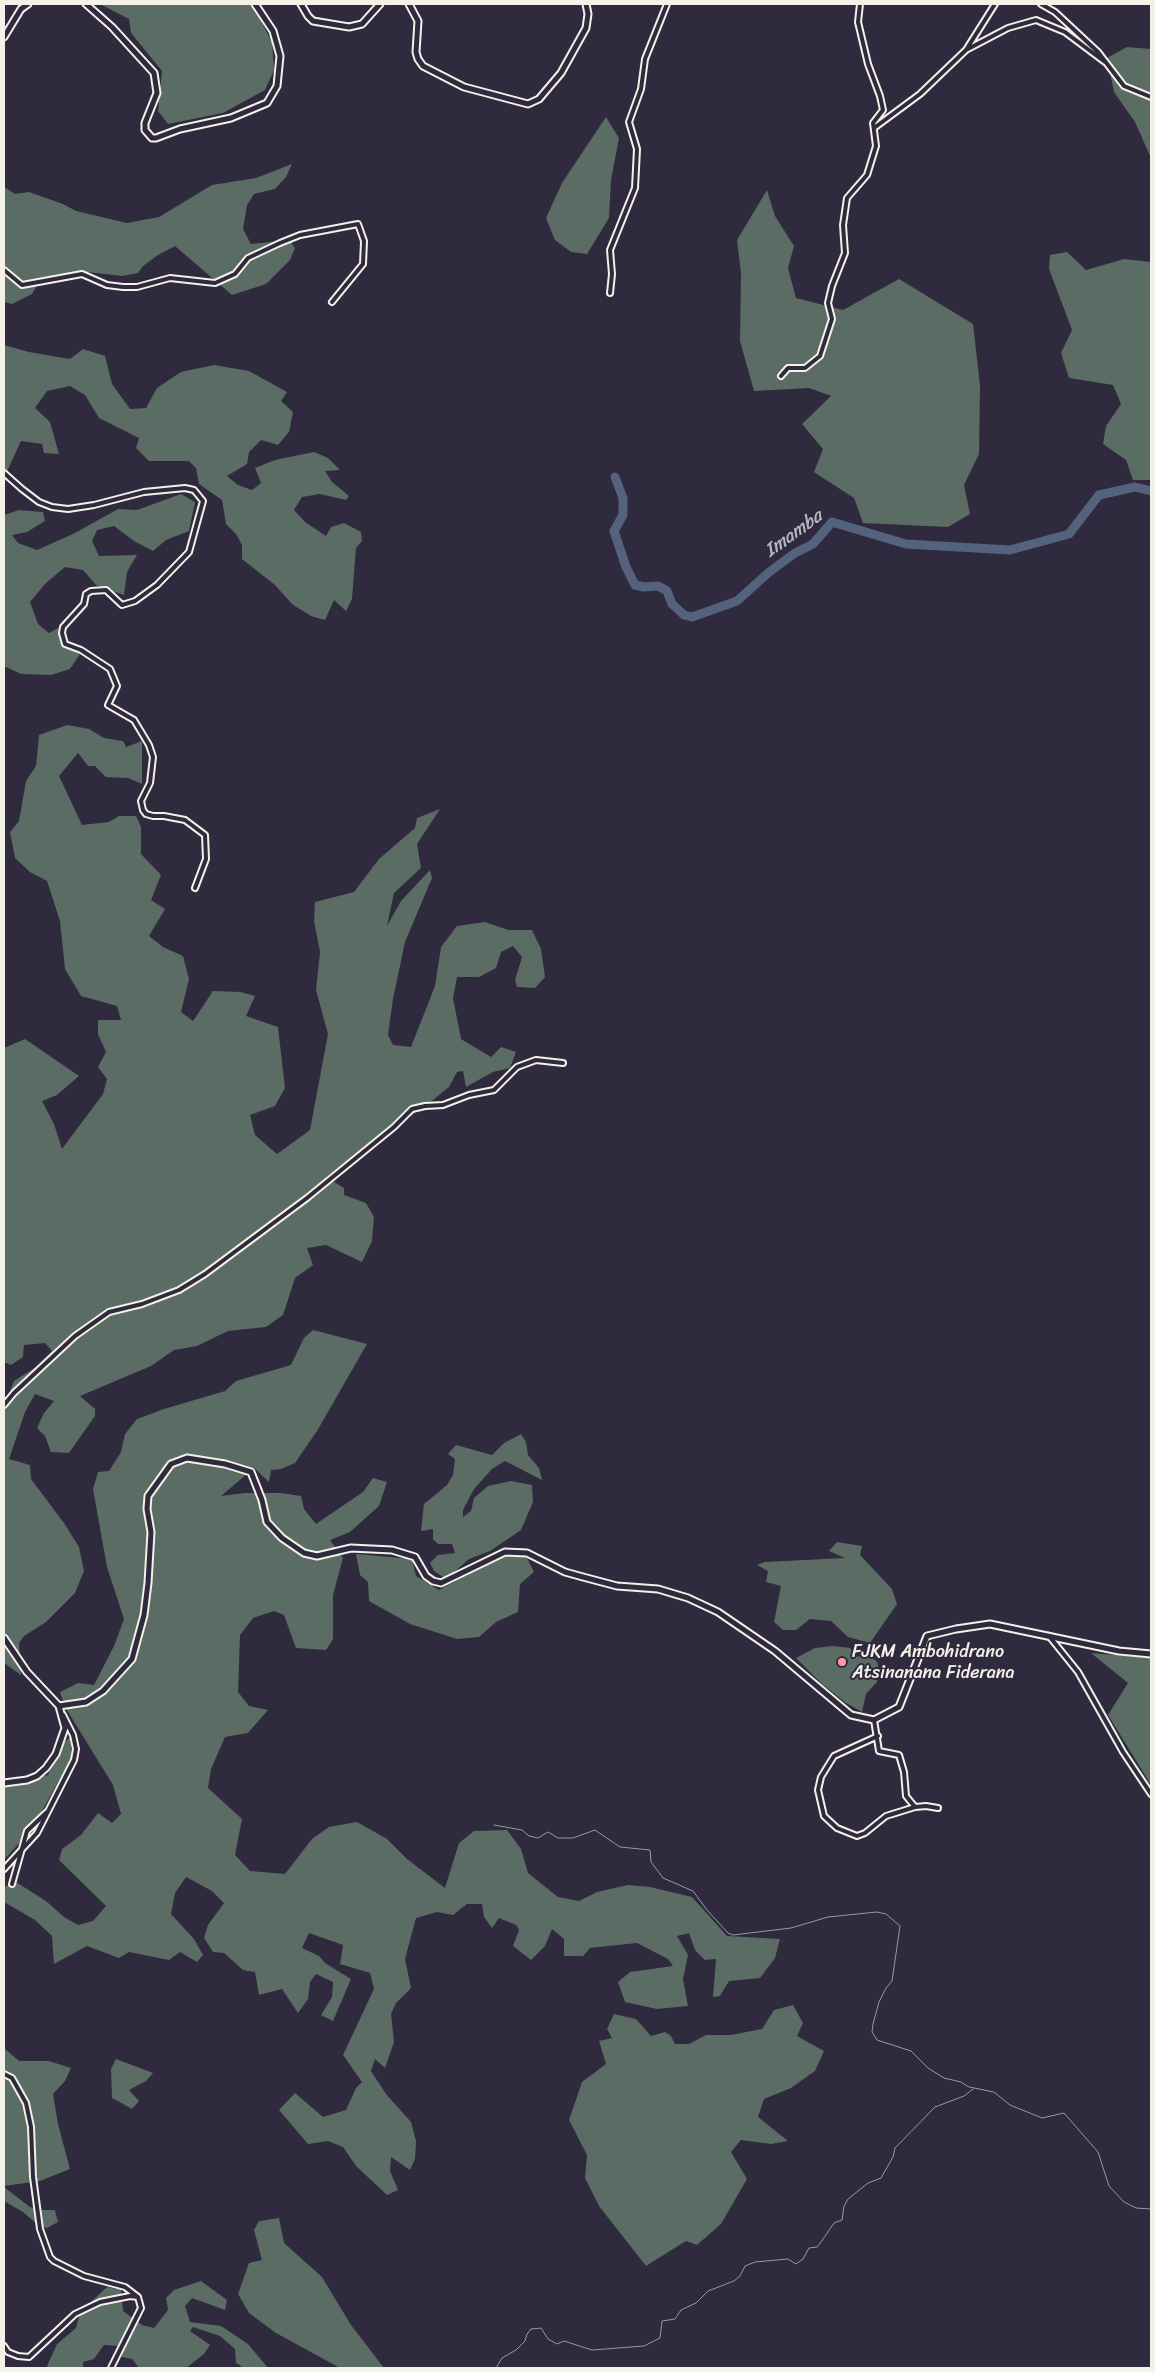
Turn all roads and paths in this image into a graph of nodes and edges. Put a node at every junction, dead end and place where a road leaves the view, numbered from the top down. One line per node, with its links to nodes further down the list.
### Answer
1 (28, 4): 12 (street)
2 (86, 4): 3 (street)
3 (255, 4)
4 (301, 4): 5 (street)
5 (380, 4)
6 (409, 4): 7 (street)
7 (586, 4)
8 (667, 4): 18 (street)
9 (860, 4): 16 (street)
10 (995, 4): 13 (street)
11 (1041, 4): 14 (street)
12 (4, 37)
13 (966, 50): 14 (street); 16 (street)
14 (1105, 62): 15 (street)
15 (1151, 97)
16 (874, 128): 20 (street)
17 (4, 270): 19 (street)
18 (610, 293)
19 (332, 302)
20 (781, 376)
21 (4, 473): 22 (street)
22 (194, 888)
23 (563, 1063): 24 (street)
24 (4, 1405)
25 (1049, 1636): 27 (street); 29 (street); 32 (street)
26 (4, 1638): 28 (street)
27 (1151, 1654)
28 (59, 1706): 29 (street); 31 (street); 35 (street)
29 (874, 1720): 30 (street)
30 (878, 1736): 33 (street); 33 (street)
31 (4, 1783)
32 (1151, 1794)
33 (915, 1807): 34 (street)
34 (938, 1808)
35 (49, 1811): 36 (street); 36 (street)
36 (21, 1849): 37 (street); 38 (street)
37 (4, 1869)
38 (12, 1884)
39 (4, 2074): 40 (street)
40 (138, 2298): 41 (street); 42 (street)
41 (4, 2346)
42 (111, 2368)

